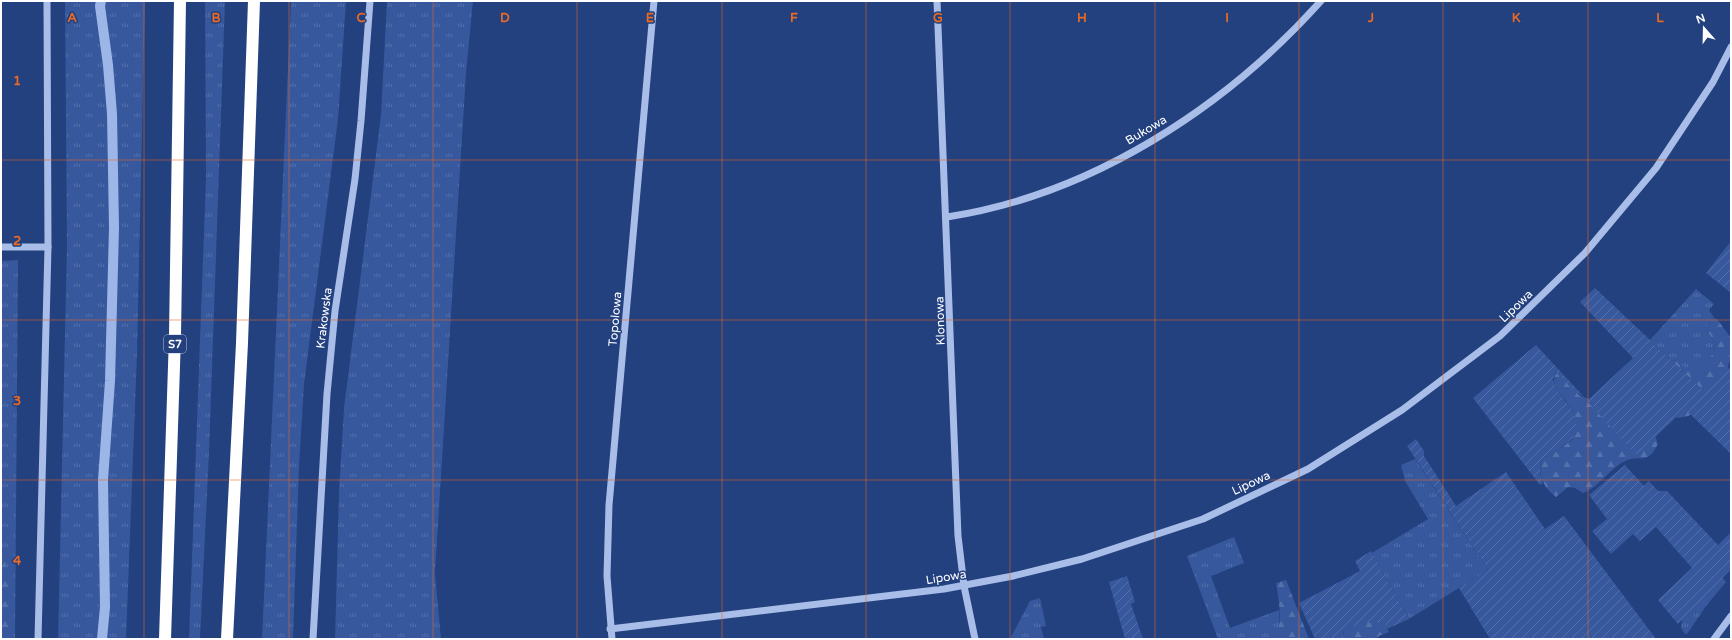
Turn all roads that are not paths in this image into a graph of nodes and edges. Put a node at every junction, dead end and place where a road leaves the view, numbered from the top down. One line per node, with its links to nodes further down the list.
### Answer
1 (47, 1): 11 (street)
2 (180, 1): 16 (highway, S7)
3 (254, 1): 17 (highway)
4 (370, 1): 18 (street, Krakowska)
5 (654, 1): 14 (street, Topolowa)
6 (937, 1): 9 (street, Klonowa)
7 (1321, 1): 9 (street, Bukowa)
8 (1731, 47): 12 (street, Lipowa)
9 (947, 217): 12 (street, Klonowa)
10 (1, 247): 11 (street)
11 (48, 247): 15 (street)
12 (964, 586): 14 (street, Lipowa); 20 (street, Klonowa)
13 (1731, 616): 21 (street)
14 (610, 630): 19 (street, Topolowa)
15 (38, 639)
16 (165, 639)
17 (227, 639)
18 (313, 639)
19 (612, 639)
20 (975, 639)
21 (1714, 639)

